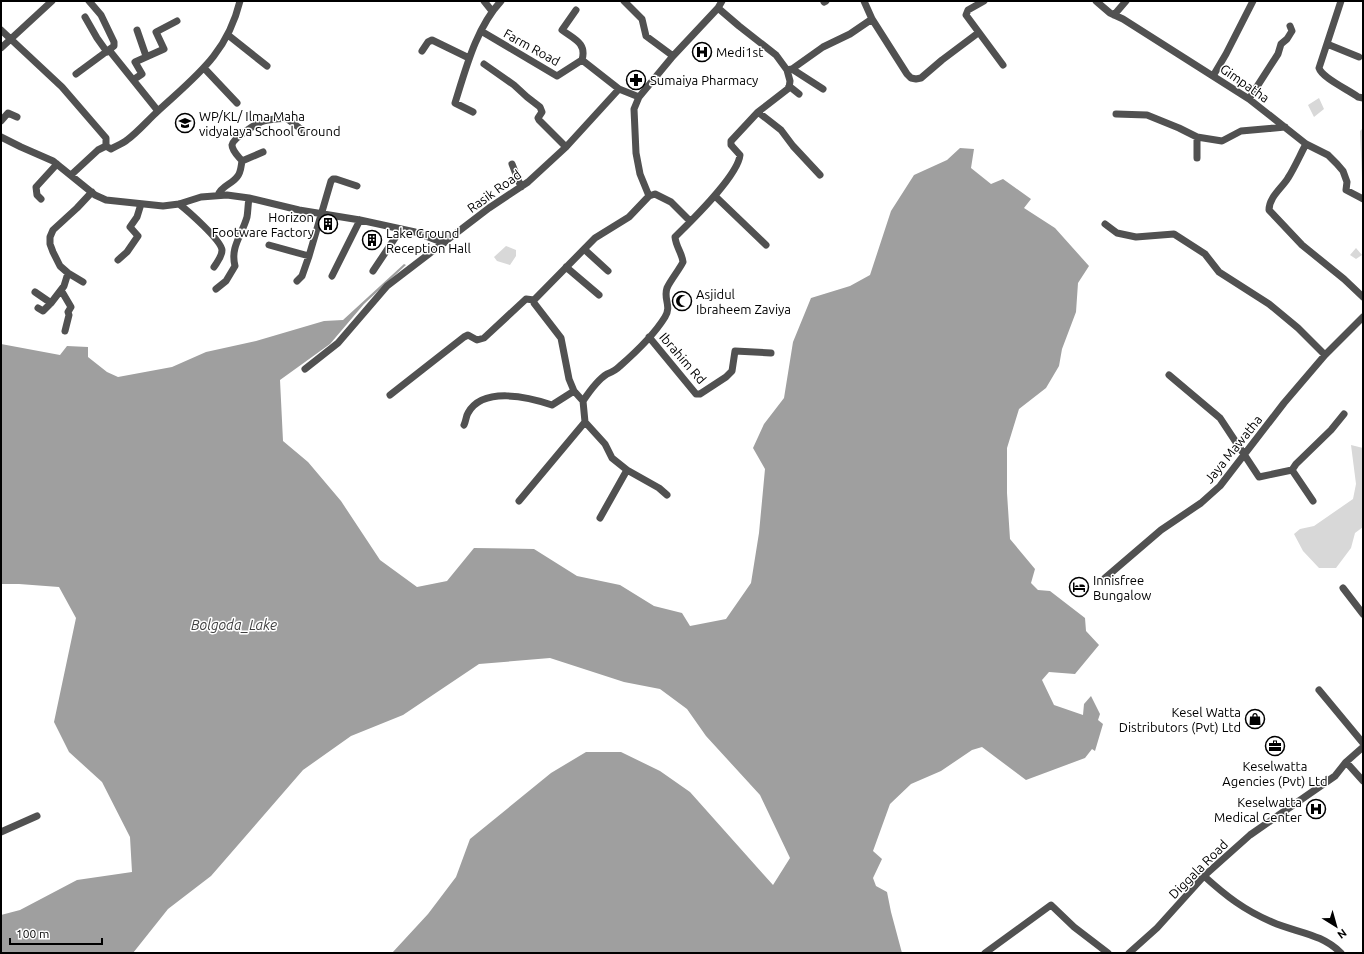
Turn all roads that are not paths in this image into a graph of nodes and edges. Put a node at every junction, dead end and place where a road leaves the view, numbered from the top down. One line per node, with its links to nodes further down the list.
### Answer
1 (52, 1): 26 (street)
2 (89, 1): 29 (street)
3 (240, 1): 25 (street)
4 (484, 1): 15 (street)
5 (501, 1): 15 (street)
6 (624, 1): 32 (street)
7 (864, 1): 18 (street)
8 (984, 1): 24 (street)
9 (1096, 1): 16 (street, Gimpatha)
10 (1126, 1): 16 (street)
11 (1253, 1): 42 (street)
12 (1341, 1): 27 (street)
13 (720, 4): 32 (street); 40 (street)
14 (576, 10): 35 (street)
15 (492, 11): 23 (street)
16 (1114, 15): 42 (street, Gimpatha)
17 (85, 17): 29 (street)
18 (872, 19): 24 (street); 40 (street)
19 (177, 21): 31 (street)
20 (1290, 26): 50 (street)
21 (1, 30): 26 (street)
22 (137, 30): 31 (street)
23 (481, 32): 34 (street); 35 (street, Farm Road)
24 (978, 33): 37 (street)
25 (228, 35): 38 (street); 39 (street)
26 (11, 40): 28 (street); 63 (street)
27 (1327, 44): 33 (street); 49 (street)
28 (1, 48)
29 (108, 51): 41 (street); 43 (street)
30 (422, 51): 34 (street)
31 (146, 56): 43 (street)
32 (673, 56): 48 (street)
33 (1359, 57)
34 (469, 58): 53 (street)
35 (582, 60): 45 (street, Farm Road)
36 (484, 64): 64 (street)
37 (1004, 65)
38 (267, 66)
39 (204, 68): 51 (street); 52 (street)
40 (789, 70): 44 (street); 46 (street)
41 (76, 74)
42 (1213, 76): 50 (street, Gimpatha)
43 (133, 80): 52 (street)
44 (789, 86): 47 (street); 54 (street)
45 (619, 89): 48 (street, Farm Road); 64 (street, Rasik Road)
46 (823, 89)
47 (799, 94)
48 (638, 98): 76 (street)
49 (1363, 98)
50 (1249, 99): 58 (street, Gimpatha)
51 (237, 103)
52 (158, 111): 63 (street)
53 (473, 112)
54 (758, 112): 71 (street); 77 (street)
55 (1116, 114): 61 (street)
56 (17, 117): 57 (street)
57 (1, 121)
58 (1285, 127): 61 (street); 62 (street, Gimpatha)
59 (304, 132): 67 (street)
60 (1, 137): 68 (street)
61 (1197, 137): 66 (street)
62 (1306, 144): 80 (street, Gimpatha); 106 (street)
63 (106, 146): 70 (street)
64 (566, 147): 73 (street, Rasik Road)
65 (263, 152): 67 (street)
66 (1197, 158)
67 (242, 161): 75 (street)
68 (57, 164): 70 (street); 79 (street)
69 (512, 164): 73 (street)
70 (71, 175): 74 (street)
71 (820, 175)
72 (358, 186): 83 (street)
73 (521, 187): 88 (street, Rasik Road)
74 (92, 192): 81 (street); 98 (street)
75 (218, 195): 78 (street); 82 (street)
76 (649, 196): 85 (street); 91 (street)
77 (715, 196): 85 (street); 90 (street)
78 (249, 198): 83 (street); 102 (street)
79 (40, 199)
80 (1363, 199)
81 (141, 204): 82 (street); 93 (street)
82 (179, 204): 95 (street)
83 (323, 214): 84 (street); 92 (street)
84 (360, 220): 87 (street); 99 (street)
85 (690, 221): 112 (street)
86 (1105, 224): 114 (street)
87 (401, 229): 88 (street); 96 (street)
88 (444, 243): 115 (street, Rasik Road)
89 (269, 245): 92 (street)
90 (766, 245)
91 (584, 249): 94 (street); 97 (street)
92 (309, 256): 100 (street)
93 (118, 260)
94 (566, 267): 105 (street); 107 (street)
95 (214, 268)
96 (373, 271)
97 (608, 271)
98 (68, 273): 101 (street); 103 (street)
99 (332, 276)
100 (296, 281)
101 (83, 282)
102 (216, 289)
103 (61, 290): 108 (street); 111 (street)
104 (35, 292): 108 (street)
105 (599, 295)
106 (1363, 297)
107 (534, 300): 117 (street); 118 (street)
108 (51, 303): 109 (street)
109 (38, 308)
110 (1363, 317): 114 (street, Jaya Mawatha)
111 (65, 331)
112 (649, 337): 113 (street, Ibrahim Rd); 119 (street)
113 (771, 353)
114 (1325, 355): 123 (street, Jaya Mawatha)
115 (305, 369)
116 (1169, 375): 123 (street)
117 (574, 391): 119 (street); 122 (street)
118 (390, 395)
119 (583, 401): 121 (street)
120 (1344, 414): 125 (street)
121 (585, 422): 124 (street); 127 (street)
122 (464, 425)
123 (1245, 454): 125 (street); 130 (street, Jaya Mawatha)
124 (627, 470): 126 (street); 129 (street)
125 (1292, 470): 128 (street)
126 (667, 495)
127 (519, 501)
128 (1313, 501)
129 (600, 518)
130 (1105, 578)
131 (1343, 588): 132 (street)
132 (1363, 614)
133 (1319, 690): 134 (street)
134 (1363, 743)
135 (1363, 747): 136 (street, Diggala Road)
136 (1346, 762): 137 (street); 140 (street, Diggala Road)
137 (1363, 781)
138 (37, 816): 139 (street)
139 (1, 832)
140 (1204, 876): 143 (street, Diggala Road); 144 (street)
141 (985, 953): 142 (street)
142 (1108, 953)
143 (1129, 953)
144 (1341, 953)

